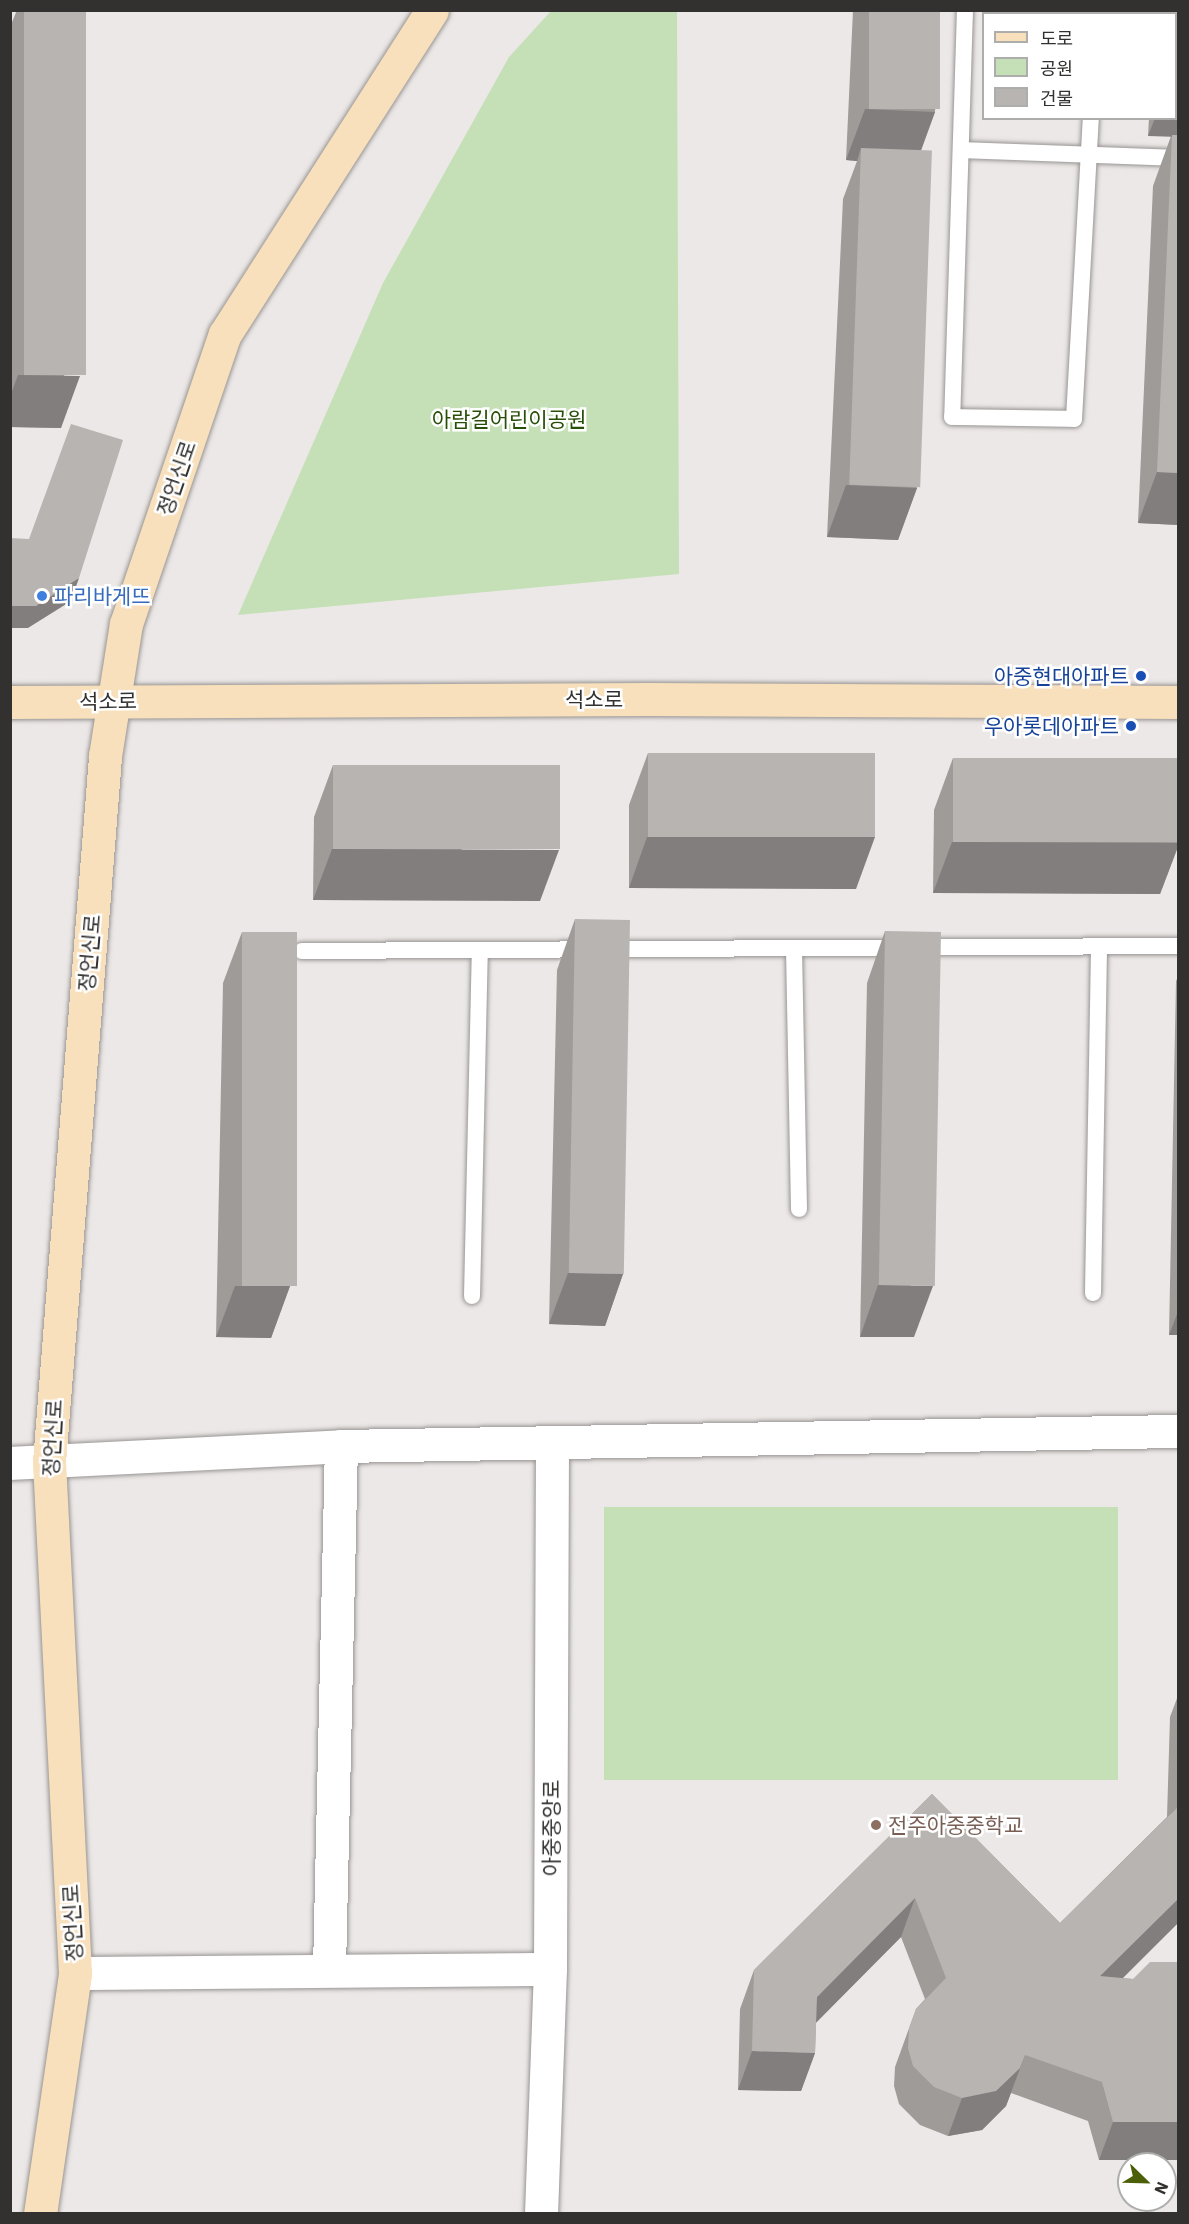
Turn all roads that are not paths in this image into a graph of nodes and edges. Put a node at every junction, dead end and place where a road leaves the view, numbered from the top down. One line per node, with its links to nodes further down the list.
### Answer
1 (432, 10): 7 (street, 정언신로)
2 (965, 10): 4 (lane)
3 (1091, 120): 5 (lane)
4 (961, 150): 5 (lane); 5 (lane)
5 (1089, 154): 6 (lane)
6 (1179, 158)
7 (112, 701): 8 (street, 석소로); 9 (street, 석소로); 21 (street, 정언신로)
8 (10, 702)
9 (1179, 702)
10 (1099, 946): 11 (lane); 12 (lane); 16 (lane)
11 (1179, 946)
12 (794, 948): 13 (lane); 15 (lane)
13 (480, 950): 14 (lane); 17 (lane)
14 (302, 951)
15 (799, 1209)
16 (1093, 1293)
17 (472, 1296)
18 (1179, 1431): 19 (street)
19 (552, 1442): 20 (street); 24 (street, 아중중앙로)
20 (341, 1446): 21 (street); 23 (street)
21 (48, 1462): 22 (street); 25 (street, 정언신로)
22 (10, 1463)
23 (329, 1969): 24 (street, 정언신로); 25 (street, 정언신로)
24 (550, 1969): 27 (street, 아중중앙로)
25 (75, 1973): 26 (street, 정언신로)
26 (40, 2214)
27 (541, 2214)

